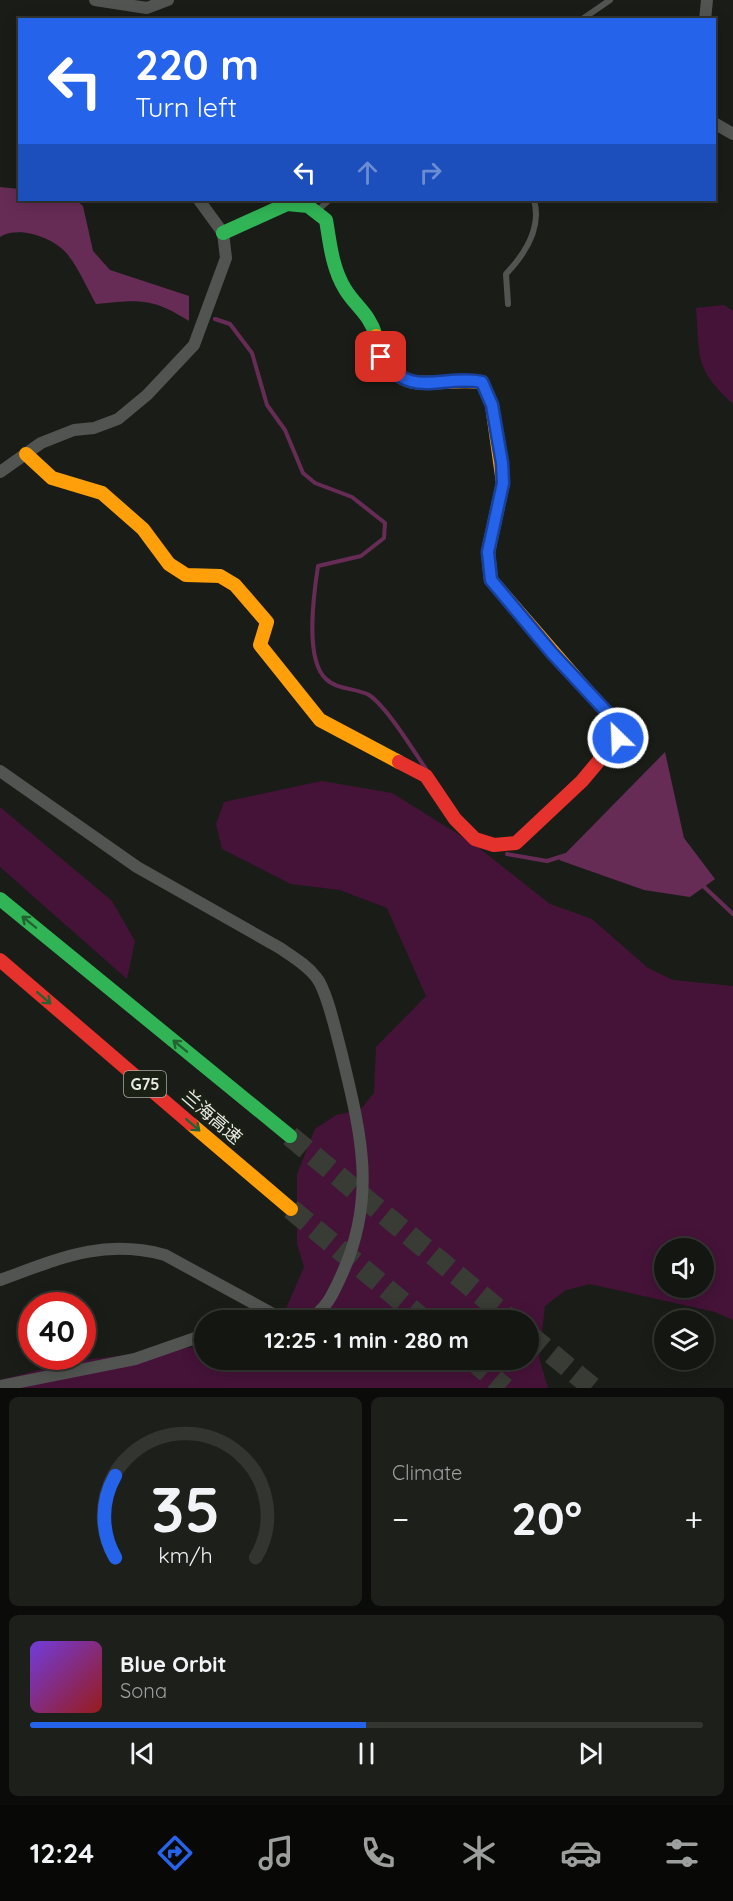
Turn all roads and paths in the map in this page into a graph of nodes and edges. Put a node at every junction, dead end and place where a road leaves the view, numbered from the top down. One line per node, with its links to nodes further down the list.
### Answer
1 (95, 0): 5 (street)
2 (168, 0): 5 (street)
3 (610, 0): 6 (lane)
4 (707, 0): 7 (street)
5 (149, 14)
6 (584, 18)
7 (705, 18)
8 (716, 124): 9 (street)
9 (733, 134)
10 (200, 201): 14 (street)
11 (328, 201): 13 (lane)
12 (534, 201): 15 (lane)
13 (316, 213): 14 (main road); 16 (main road)
14 (223, 233): 16 (street)
15 (508, 304)
16 (26, 454): 17 (street)
17 (0, 472)
18 (0, 771): 25 (street)
19 (0, 898): 21 (main road, 兰海高速, one-way to 19)
20 (0, 960): 22 (main road, 兰海高速 / G75, one-way to 22)
21 (290, 1136)
22 (291, 1209)
23 (0, 1280): 24 (street)
24 (266, 1310)
25 (319, 1310)
26 (194, 1338): 27 (street)
27 (0, 1386)

